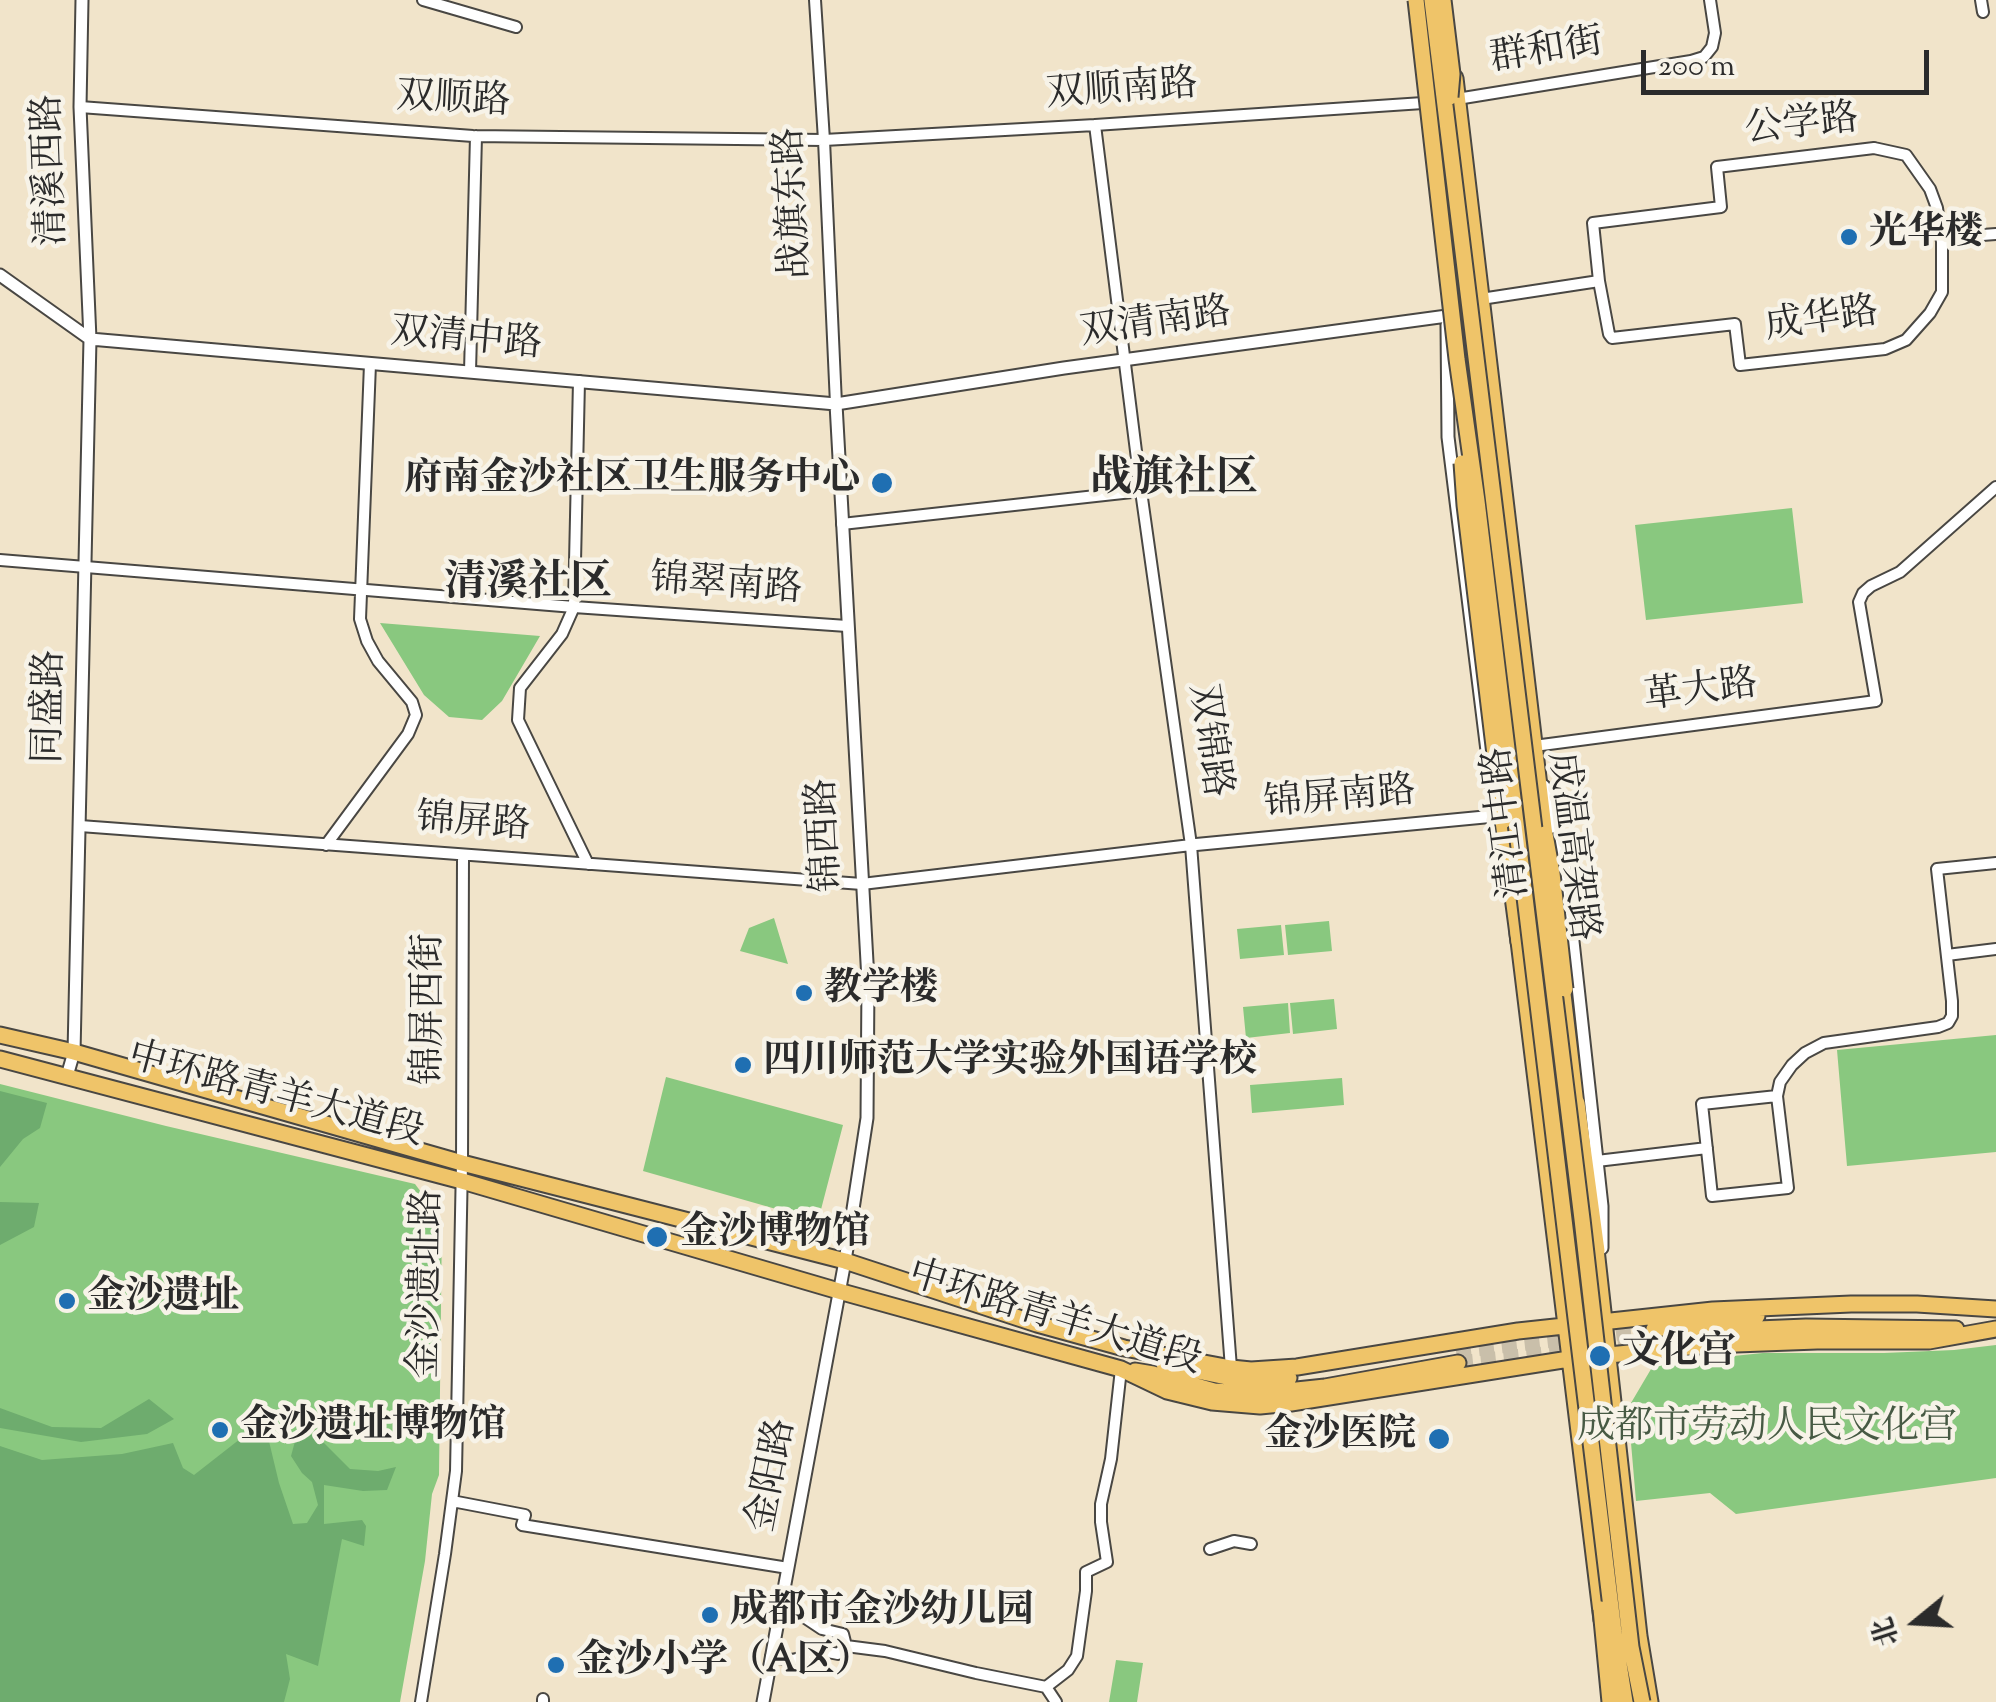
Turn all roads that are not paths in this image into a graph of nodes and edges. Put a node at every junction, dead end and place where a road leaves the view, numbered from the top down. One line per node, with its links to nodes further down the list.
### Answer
1 (82, 0): 12 (street, 清溪西路)
2 (423, 0): 8 (street)
3 (814, 0): 16 (street, 战旗东路)
4 (1414, 0): 11 (main road, 清江中路); 24 (main road, 成温高架路, bridge)
5 (1432, 0): 14 (main road, 成温高架路, bridge)
6 (1445, 0): 10 (main road, 清江中路); 14 (main road, bridge)
7 (1710, 0): 10 (street, 群和街)
8 (443, 3): 9 (street)
9 (516, 27)
10 (1457, 98): 21 (main road, 清江中路)
11 (1423, 103): 13 (street, 双顺南路); 22 (main road, 清江中路)
12 (80, 106): 15 (street, 双顺路); 23 (street, 清溪西路)
13 (1096, 126): 16 (street, 双顺南路); 25 (street, 双锦路)
14 (1448, 131): 38 (main road, 成温高架路, bridge)
15 (476, 136): 16 (street, 双顺路); 27 (street)
16 (824, 140): 29 (street, 战旗东路)
17 (1996, 234): 18 (street)
18 (1942, 242): 20 (street, 成华路); 20 (street, 公学路)
19 (0, 275): 23 (street)
20 (1599, 281): 21 (street)
21 (1481, 299): 22 (street, 双清南路); 38 (main road, 清江中路)
22 (1447, 316): 25 (street, 双清南路); 39 (street, 清江中路); 47 (main road, 清江中路)
23 (90, 338): 26 (street, 双清中路); 34 (street, 同盛路)
24 (1457, 359): 39 (main road, bridge); 84 (main road, 成温高架路, bridge)
25 (1124, 360): 29 (street, 双清南路); 31 (street, 双锦路)
26 (370, 364): 27 (street, 双清中路); 35 (street)
27 (470, 372): 28 (street, 双清中路)
28 (578, 381): 29 (street, 双清中路); 36 (street)
29 (836, 404): 32 (street, 锦西路)
30 (1996, 487): 38 (street, 革大路)
31 (1141, 491): 32 (street); 42 (street, 双锦路)
32 (842, 524): 37 (street, 锦西路)
33 (0, 560): 34 (street, 锦翠南路)
34 (86, 566): 35 (street, 锦翠南路); 40 (street, 同盛路)
35 (360, 590): 36 (street, 锦翠南路); 41 (street)
36 (574, 607): 37 (street, 锦翠南路); 45 (street)
37 (848, 626): 46 (street, 锦西路)
38 (1531, 747): 56 (street); 59 (main road, 清江中路); 59 (main road, bridge); 85 (main road, 成温高架路, bridge)
39 (1499, 819): 42 (street, 锦屏南路); 47 (main road)
40 (80, 826): 41 (street, 锦屏路); 51 (street, 同盛路)
41 (326, 845): 43 (street, 锦屏路)
42 (1191, 845): 46 (street, 锦屏路); 70 (street, 双锦路)
43 (463, 856): 45 (street, 锦屏路); 57 (street, 锦屏西街)
44 (1996, 863): 49 (street)
45 (588, 864): 46 (street, 锦屏路)
46 (862, 884): 60 (street, 锦西路)
47 (1519, 942): 65 (main road, 清江中路)
48 (1996, 949): 49 (street)
49 (1946, 955): 54 (street)
50 (0, 1035): 51 (main road, 中环路青羊大道段)
51 (74, 1052): 53 (street, 同盛路); 57 (main road, 中环路青羊大道段)
52 (0, 1060): 53 (main road, 中环路青羊大道段)
53 (67, 1076): 58 (main road, 中环路青羊大道段)
54 (1777, 1096): 55 (street); 55 (street)
55 (1706, 1148): 56 (street)
56 (1597, 1161): 62 (street)
57 (462, 1164): 58 (street, 金沙遗址路); 60 (main road, 中环路青羊大道段)
58 (462, 1181): 61 (main road, 中环路青羊大道段); 72 (street, 金沙遗址路)
59 (1597, 1251): 62 (main road, 清江中路)
60 (845, 1261): 61 (street, 金阳路); 67 (main road, 中环路青羊大道段)
61 (840, 1290): 71 (main road, 中环路青羊大道段); 75 (street, 金阳路)
62 (1603, 1302): 64 (main road, 清江中路)
63 (1996, 1310): 64 (main road, 中环路青羊大道段); 66 (main road)
64 (1605, 1322): 65 (main road, 中环路青羊大道段); 68 (main road, 清江中路)
65 (1565, 1327): 69 (main road, 清江中路); 70 (main road, 中环路青羊大道段)
66 (1996, 1328): 68 (main road, 中环路青羊大道段)
67 (1124, 1348): 70 (main road, 中环路青羊大道段); 71 (main road)
68 (1608, 1356): 69 (main road, 中环路青羊大道段); 77 (main road, 清江中路)
69 (1569, 1360): 71 (main road, 中环路青羊大道段); 84 (main road, 清江中路)
70 (1231, 1368)
71 (1121, 1369): 80 (street)
72 (452, 1501): 75 (street); 81 (street, 金沙遗址路)
73 (1250, 1544): 74 (street)
74 (1210, 1549)
75 (788, 1568): 76 (street, 金阳路)
76 (780, 1611): 78 (street); 79 (street, 金阳路)
77 (1638, 1636): 84 (main road); 86 (main road)
78 (846, 1646): 79 (street); 80 (street)
79 (772, 1657): 82 (street, 金阳路)
80 (1046, 1687): 83 (street)
81 (421, 1702)
82 (763, 1702)
83 (1056, 1702)
84 (1616, 1702)
85 (1642, 1702)
86 (1650, 1702)

